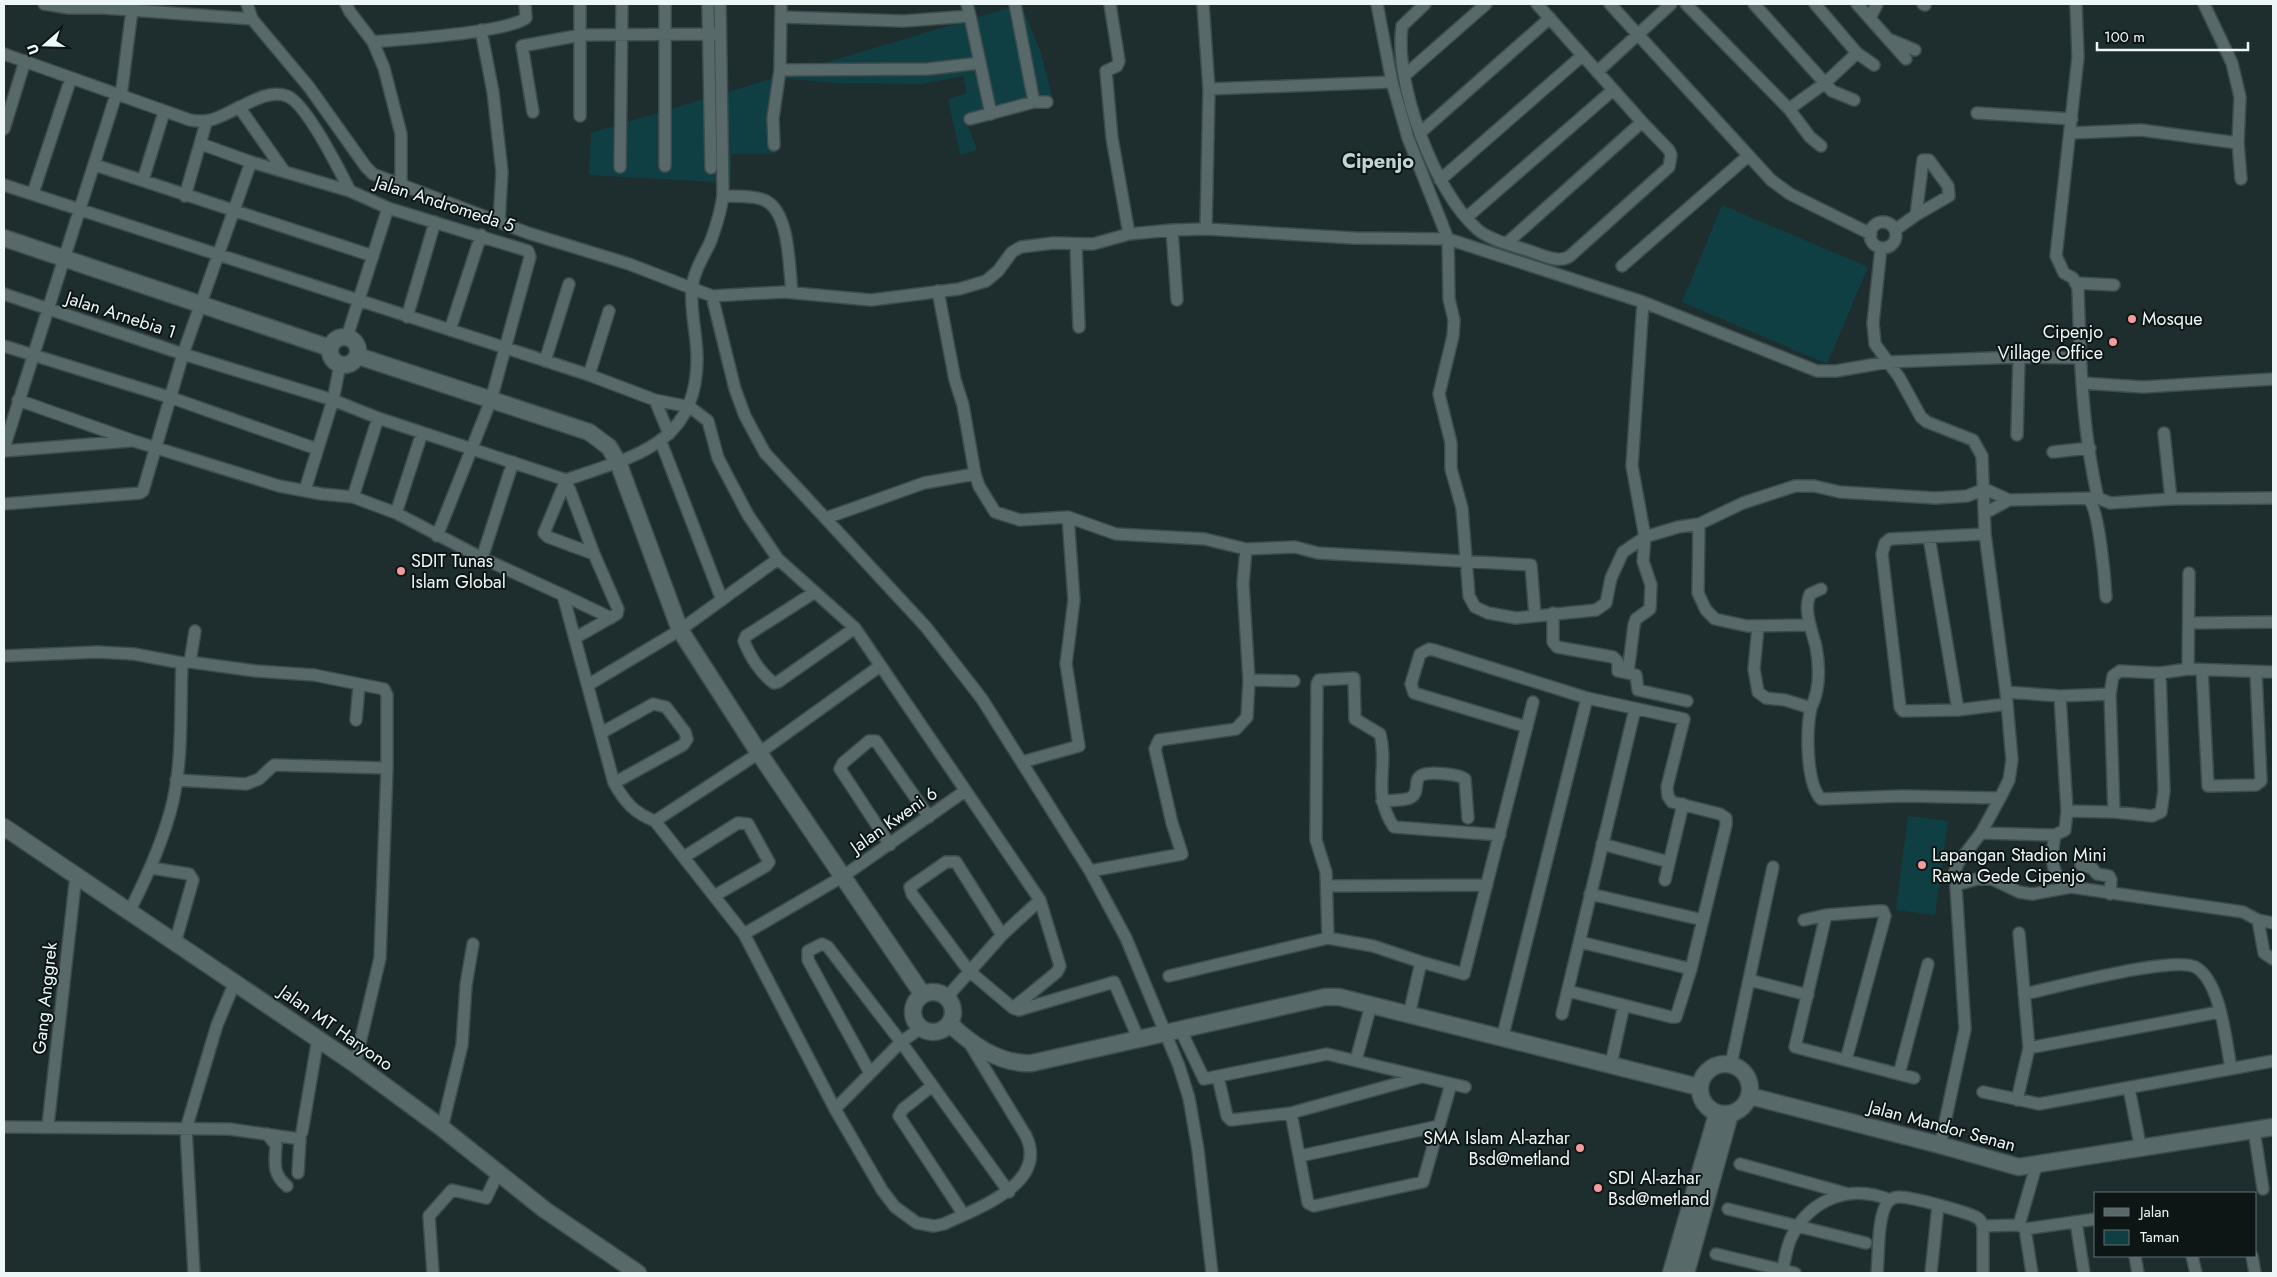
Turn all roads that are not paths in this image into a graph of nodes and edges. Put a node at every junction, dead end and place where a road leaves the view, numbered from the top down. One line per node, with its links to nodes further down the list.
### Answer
1 (44, 4): 28 (street)
2 (247, 4): 34 (street)
3 (346, 4): 43 (street)
4 (525, 4): 35 (street)
5 (580, 4): 38 (street)
6 (622, 4): 39 (street)
7 (665, 4): 37 (street)
8 (708, 4): 36 (street)
9 (720, 4): 40 (street)
10 (781, 4): 31 (street)
11 (968, 4): 30 (street)
12 (1015, 4): 62 (street)
13 (1110, 4): 108 (street)
14 (1203, 4): 58 (street)
15 (1377, 4): 56 (street)
16 (1424, 4): 54 (street)
17 (1486, 4): 54 (street)
18 (1537, 4): 32 (street)
19 (1610, 4): 41 (street)
20 (1671, 4): 41 (street)
21 (1686, 4): 65 (street)
22 (1754, 4): 57 (street)
23 (1815, 4): 45 (street)
24 (1857, 4): 33 (street)
25 (1877, 4): 33 (street)
26 (2076, 4): 72 (street)
27 (2204, 4): 78 (street)
28 (104, 6): 29 (street)
29 (132, 10): 34 (street); 60 (street)
30 (970, 16): 31 (street); 50 (street)
31 (781, 17): 52 (street)
32 (1550, 18): 47 (street); 76 (street)
33 (1870, 18): 42 (street)
34 (252, 20): 93 (street)
35 (481, 30): 43 (street); 104 (street)
36 (707, 32): 37 (street); 40 (street); 87 (street)
37 (665, 33): 39 (street); 85 (street)
38 (581, 34): 39 (street); 67 (street); 70 (street)
39 (622, 34): 86 (street)
40 (720, 34): 97 (street)
41 (1638, 34): 53 (street); 82 (street)
42 (1888, 39): 44 (street); 48 (street)
43 (373, 42): 93 (street)
44 (1915, 50)
45 (1857, 53): 51 (street); 57 (street)
46 (4, 54): 49 (street)
47 (1583, 56): 53 (street); 91 (street)
48 (1906, 59)
49 (24, 61): 55 (street); 75 (street)
50 (980, 62): 52 (street); 69 (street)
51 (1874, 65)
52 (780, 70): 80 (street)
53 (1597, 72): 59 (street)
54 (1404, 76): 76 (street)
55 (71, 78): 60 (street); 95 (street)
56 (1392, 82): 58 (street); 112 (street)
57 (1824, 82): 61 (street); 65 (street)
58 (1209, 89): 105 (street)
59 (1614, 90): 73 (street); 102 (street)
60 (119, 95): 66 (street); 84 (street)
61 (1854, 100)
62 (1034, 102): 63 (street); 69 (street)
63 (1047, 102)
64 (240, 107): 74 (street, Jalan Andromeda 5); 88 (street); 94 (street, Jalan Andromeda 5)
65 (1789, 110): 81 (street)
66 (164, 112): 74 (street); 90 (street)
67 (532, 112)
68 (1977, 112): 72 (street)
69 (991, 114): 71 (street)
70 (580, 116)
71 (970, 119)
72 (2072, 119): 77 (street)
73 (1642, 122): 113 (street); 113 (street)
74 (206, 123): 79 (street)
75 (4, 129)
76 (1421, 132): 91 (street)
77 (2071, 133): 78 (street); 120 (street)
78 (2238, 143): 89 (street)
79 (201, 144): 83 (street); 96 (street)
80 (774, 146)
81 (1821, 146)
82 (1748, 156): 109 (street); 119 (street)
83 (251, 162): 88 (street); 100 (street)
84 (95, 165): 90 (street); 99 (street)
85 (665, 166)
86 (620, 167)
87 (711, 168)
88 (284, 172): 94 (street)
89 (2241, 179)
90 (143, 180): 96 (street)
91 (1440, 180): 102 (street)
92 (4, 185): 95 (street)
93 (401, 186): 104 (street)
94 (350, 191): 98 (street, Jalan Andromeda 5)
95 (32, 193): 99 (street)
96 (185, 196): 100 (street)
97 (723, 196): 123 (street); 125 (street)
98 (388, 208): 103 (street, Jalan Andromeda 5); 117 (street)
99 (80, 210): 116 (street); 118 (street)
100 (235, 210): 116 (street); 117 (street)
101 (1916, 215): 101 (street); 107 (street)
102 (1466, 218): 113 (street)
103 (434, 222): 110 (street, Jalan Andromeda 5); 134 (street)
104 (500, 222): 123 (street)
105 (1206, 229): 106 (street); 112 (street)
106 (1172, 230): 108 (street); 128 (street)
107 (1895, 230): 109 (street); 115 (street)
108 (1129, 234): 114 (street)
109 (1870, 234): 115 (street)
110 (481, 235): 136 (street); 140 (street, Jalan Andromeda 5)
111 (4, 238): 118 (street)
112 (1448, 239): 130 (street); 195 (street)
113 (1507, 243)
114 (1076, 245): 124 (street); 135 (street)
115 (1880, 248): 147 (street)
116 (219, 256): 129 (street); 131 (street)
117 (373, 256): 129 (street)
118 (65, 258): 131 (street); 132 (street)
119 (1622, 266)
120 (2077, 283): 122 (street); 145 (street)
121 (569, 284): 146 (street)
122 (2114, 285)
123 (692, 287): 127 (street); 157 (street)
124 (938, 291): 125 (street); 172 (street)
125 (792, 292): 127 (street)
126 (4, 294): 132 (street, Jalan Arnebia 1)
127 (712, 296): 185 (street)
128 (1177, 300)
129 (359, 301): 134 (street); 137 (street)
130 (1644, 302): 147 (street); 189 (street)
131 (200, 305): 139 (street); 142 (street)
132 (48, 309): 141 (street); 142 (street, Jalan Arnebia 1)
133 (609, 310): 149 (street)
134 (407, 317): 136 (street)
135 (1079, 326)
136 (450, 330): 140 (street)
137 (347, 337): 139 (street); 143 (street)
138 (4, 346): 141 (street)
139 (330, 348): 148 (street)
140 (504, 348): 146 (street); 155 (street)
141 (32, 354): 152 (street); 153 (street)
142 (183, 354): 152 (street); 154 (street, Jalan Arnebia 1)
143 (358, 356): 148 (street); 155 (street)
144 (2019, 357): 145 (street); 147 (street); 161 (street)
145 (2080, 358): 151 (street)
146 (545, 361): 149 (street)
147 (1888, 362): 174 (street)
148 (340, 365): 154 (street)
149 (590, 375): 156 (street)
150 (2273, 379): 151 (street)
151 (2082, 383): 166 (street)
152 (172, 398): 164 (street); 167 (street)
153 (18, 400): 163 (street); 168 (street)
154 (333, 400): 158 (street, Jalan Arnebia 1); 167 (street)
155 (491, 400): 165 (street); 171 (street)
156 (654, 400): 157 (street); 162 (street)
157 (690, 407): 162 (street); 194 (street)
158 (378, 418): 159 (street, Jalan Arnebia 1); 176 (street)
159 (422, 432): 165 (street, Jalan Arnebia 1); 182 (street)
160 (2164, 433): 179 (street)
161 (2017, 435)
162 (665, 438): 171 (street); 201 (street)
163 (134, 441): 164 (street); 168 (street)
164 (157, 446): 175 (street); 181 (street)
165 (472, 447): 170 (street, Jalan Arnebia 1); 188 (street)
166 (2090, 448): 169 (street); 178 (street)
167 (317, 449): 175 (street)
168 (4, 450)
169 (2053, 452)
170 (513, 462): 173 (street, Jalan Arnebia 1); 193 (street)
171 (618, 462): 173 (street); 210 (street)
172 (975, 474): 184 (street); 185 (street)
173 (566, 480): 192 (street); 192 (street)
174 (1985, 489): 180 (street); 183 (street); 186 (street)
175 (305, 490): 176 (street)
176 (353, 497): 182 (street)
177 (2273, 498): 179 (street)
178 (2094, 499): 179 (street); 180 (street); 200 (street)
179 (2171, 499)
180 (2008, 500): 183 (street)
181 (4, 504)
182 (396, 513): 188 (street)
183 (1985, 513): 187 (street)
184 (1068, 517): 191 (street); 239 (street)
185 (826, 518): 239 (street)
186 (1699, 524): 189 (street); 208 (street)
187 (1985, 534): 190 (street); 229 (street)
188 (438, 536): 193 (street)
189 (1646, 537): 202 (street); 218 (street)
190 (1929, 538): 234 (street); 234 (street)
191 (1246, 549): 195 (street); 222 (street)
192 (594, 554): 204 (street)
193 (482, 558): 199 (street)
194 (778, 559): 198 (street); 201 (street)
195 (1466, 563): 203 (street); 203 (street)
196 (2189, 573): 206 (street)
197 (1821, 589): 207 (street)
198 (815, 592): 209 (street); 209 (street)
199 (564, 595): 204 (street); 212 (street)
200 (2106, 597)
201 (722, 600): 210 (street)
202 (1553, 613): 203 (street); 218 (street)
203 (1534, 615)
204 (611, 618): 212 (street)
205 (2273, 622): 206 (street)
206 (2189, 623): 216 (street)
207 (1810, 625): 208 (street); 232 (street)
208 (1758, 626): 232 (street)
209 (856, 628): 215 (street)
210 (680, 630): 224 (street); 238 (street)
211 (195, 631): 214 (street)
212 (575, 638): 224 (street)
213 (4, 656): 214 (street)
214 (186, 663): 225 (street); 241 (street)
215 (880, 666): 238 (street); 243 (street)
216 (2188, 669): 217 (street); 221 (street)
217 (2202, 670): 219 (street); 219 (street)
218 (1628, 672): 230 (street)
219 (2256, 672): 220 (street)
220 (2273, 672)
221 (2160, 673): 226 (street); 248 (street)
222 (1249, 680): 223 (street); 263 (street)
223 (1294, 681)
224 (588, 685): 237 (street)
225 (359, 686): 235 (street); 240 (street)
226 (2110, 694): 227 (street); 248 (street)
227 (2060, 696): 229 (street); 247 (street)
228 (1587, 698): 233 (street); 236 (street); 311 (street)
229 (2007, 698): 234 (street); 244 (street)
230 (1687, 701)
231 (1533, 702): 236 (street)
232 (1811, 708): 244 (street)
233 (1635, 709): 246 (street); 256 (street)
234 (1958, 710)
235 (356, 720)
236 (1527, 727): 254 (street)
237 (601, 733): 242 (street); 242 (street)
238 (759, 753): 251 (street); 265 (street)
239 (1022, 762): 263 (street)
240 (386, 768): 241 (street); 319 (street)
241 (176, 780): 262 (street)
242 (614, 783): 251 (street)
243 (965, 791): 249 (street, Jalan Kweni 6); 274 (street)
244 (2000, 798): 253 (street)
245 (1382, 801): 250 (street); 254 (street); 269 (street)
246 (1683, 804): 259 (street); 277 (street)
247 (2067, 811): 248 (street); 255 (street)
248 (2114, 812)
249 (930, 817): 257 (street, Jalan Kweni 6); 257 (street)
250 (1468, 818)
251 (655, 821): 258 (street)
252 (4, 827): 264 (street, Jalan MT Haryono)
253 (1981, 833): 255 (street); 268 (street)
254 (1500, 835): 267 (street)
255 (2055, 835): 270 (street)
256 (1602, 844): 259 (street); 271 (street)
257 (890, 845): 265 (street, Jalan Kweni 6)
258 (684, 857): 273 (street); 273 (street)
259 (1669, 862): 266 (street)
260 (2080, 865): 272 (street)
261 (1773, 867): 294 (street)
262 (151, 868): 275 (street); 286 (street)
263 (1090, 871): 309 (street)
264 (76, 875): 275 (street, Jalan MT Haryono); 339 (street, Gang Anggrek)
265 (842, 877): 282 (street, Jalan Kweni 6); 298 (street)
266 (1665, 880)
267 (1487, 885): 269 (street); 289 (street)
268 (1956, 885): 270 (street); 348 (street)
269 (1327, 886): 284 (street)
270 (2071, 887): 272 (street)
271 (1590, 894): 277 (street); 285 (street)
272 (2110, 894): 279 (street)
273 (714, 896): 282 (street)
274 (1040, 900): 283 (street); 303 (street)
275 (129, 912): 286 (street, Jalan MT Haryono)
276 (1826, 915): 278 (street); 299 (street); 317 (street)
277 (1703, 920): 291 (street)
278 (1804, 920)
279 (2258, 920): 280 (street); 288 (street)
280 (2273, 923)
281 (2019, 933): 297 (street)
282 (744, 934): 336 (street)
283 (1002, 935): 292 (street); 292 (street)
284 (1328, 938): 289 (street); 293 (street)
285 (1580, 942): 291 (street); 296 (street)
286 (176, 943): 295 (street, Jalan MT Haryono)
287 (473, 944): 343 (street)
288 (2273, 958)
289 (1421, 962): 306 (street)
290 (1928, 964): 324 (street)
291 (1690, 969): 302 (street)
292 (969, 971): 300 (street); 303 (street)
293 (1169, 976)
294 (1749, 980): 299 (street); 321 (street)
295 (235, 982): 310 (street, Jalan MT Haryono); 344 (street)
296 (1568, 991): 302 (street); 305 (street)
297 (2024, 994): 304 (street); 315 (street)
298 (923, 995): 300 (street); 308 (street)
299 (1808, 995): 317 (street)
300 (947, 997): 307 (street)
301 (1371, 1005): 306 (street); 309 (street); 316 (street)
302 (1624, 1005): 320 (street)
303 (1013, 1008): 312 (street)
304 (2219, 1012): 315 (street); 322 (street)
305 (1562, 1014)
306 (1409, 1015): 311 (street)
307 (950, 1024): 308 (street); 314 (street)
308 (921, 1028): 313 (street)
309 (1174, 1032): 312 (street); 325 (street); 378 (street)
310 (318, 1038): 319 (street, Jalan MT Haryono); 346 (street)
311 (1502, 1039): 320 (street)
312 (1139, 1040): 314 (street)
313 (900, 1042): 323 (street); 323 (street); 329 (street)
314 (970, 1044): 357 (street)
315 (2029, 1048): 335 (street)
316 (1356, 1060): 325 (street); 326 (street)
317 (1846, 1060): 324 (street)
318 (2273, 1061): 322 (street)
319 (355, 1064): 343 (street, Jalan MT Haryono)
320 (1610, 1064): 331 (street)
321 (1732, 1064): 331 (street); 334 (street)
322 (2231, 1068): 332 (street)
323 (870, 1072): 336 (street)
324 (1900, 1074): 327 (street)
325 (1218, 1077): 337 (street)
326 (1422, 1077): 328 (street); 337 (street)
327 (1914, 1078)
328 (1451, 1084): 330 (street); 340 (street)
329 (932, 1086): 357 (street); 362 (street)
330 (1465, 1087)
331 (1699, 1087): 338 (street)
332 (2129, 1088): 335 (street); 349 (street)
333 (1983, 1092): 335 (street)
334 (1750, 1096): 338 (street); 348 (street, Jalan Mandor Senan)
335 (2017, 1100)
336 (835, 1109): 362 (street)
337 (1291, 1113): 350 (street)
338 (1724, 1114): 369 (street)
339 (48, 1125): 341 (street); 344 (street)
340 (1439, 1126): 350 (street); 350 (street)
341 (4, 1127)
342 (2273, 1127): 345 (street, Jalan Mandor Senan)
343 (442, 1128): 354 (street, Jalan MT Haryono)
344 (186, 1129): 347 (street); 375 (street)
345 (2254, 1130): 349 (street, Jalan Mandor Senan); 356 (street)
346 (302, 1132)
347 (267, 1134): 353 (street); 355 (street)
348 (1940, 1145): 352 (street, Jalan Mandor Senan)
349 (2141, 1150): 352 (street, Jalan Mandor Senan)
350 (1300, 1156)
351 (1740, 1164): 358 (street)
352 (2036, 1166): 367 (street)
353 (298, 1173)
354 (498, 1173): 376 (street); 377 (street, Jalan MT Haryono)
355 (287, 1186)
356 (2264, 1190)
357 (1009, 1192): 362 (street)
358 (1845, 1193): 359 (street); 365 (street)
359 (1890, 1200): 360 (street); 382 (street)
360 (1938, 1205): 366 (street); 383 (street)
361 (1728, 1209): 365 (street)
362 (964, 1215)
363 (2094, 1219): 364 (street)
364 (2076, 1222): 367 (street); 386 (street)
365 (1798, 1226): 368 (street); 374 (street)
366 (1983, 1226): 367 (street); 384 (street)
367 (2022, 1227): 385 (street)
368 (1866, 1243)
369 (1686, 1245): 379 (street); 380 (street)
370 (1716, 1254): 374 (street)
371 (2135, 1257): 387 (street)
372 (2192, 1257): 388 (street)
373 (2252, 1257): 389 (street)
374 (1782, 1272): 381 (street)
375 (194, 1273)
376 (433, 1273)
377 (638, 1273)
378 (1212, 1273)
379 (1671, 1273)
380 (1686, 1273)
381 (1795, 1273)
382 (1878, 1273)
383 (1930, 1273)
384 (1983, 1273)
385 (2032, 1273)
386 (2084, 1273)
387 (2138, 1273)
388 (2196, 1273)
389 (2255, 1273)

